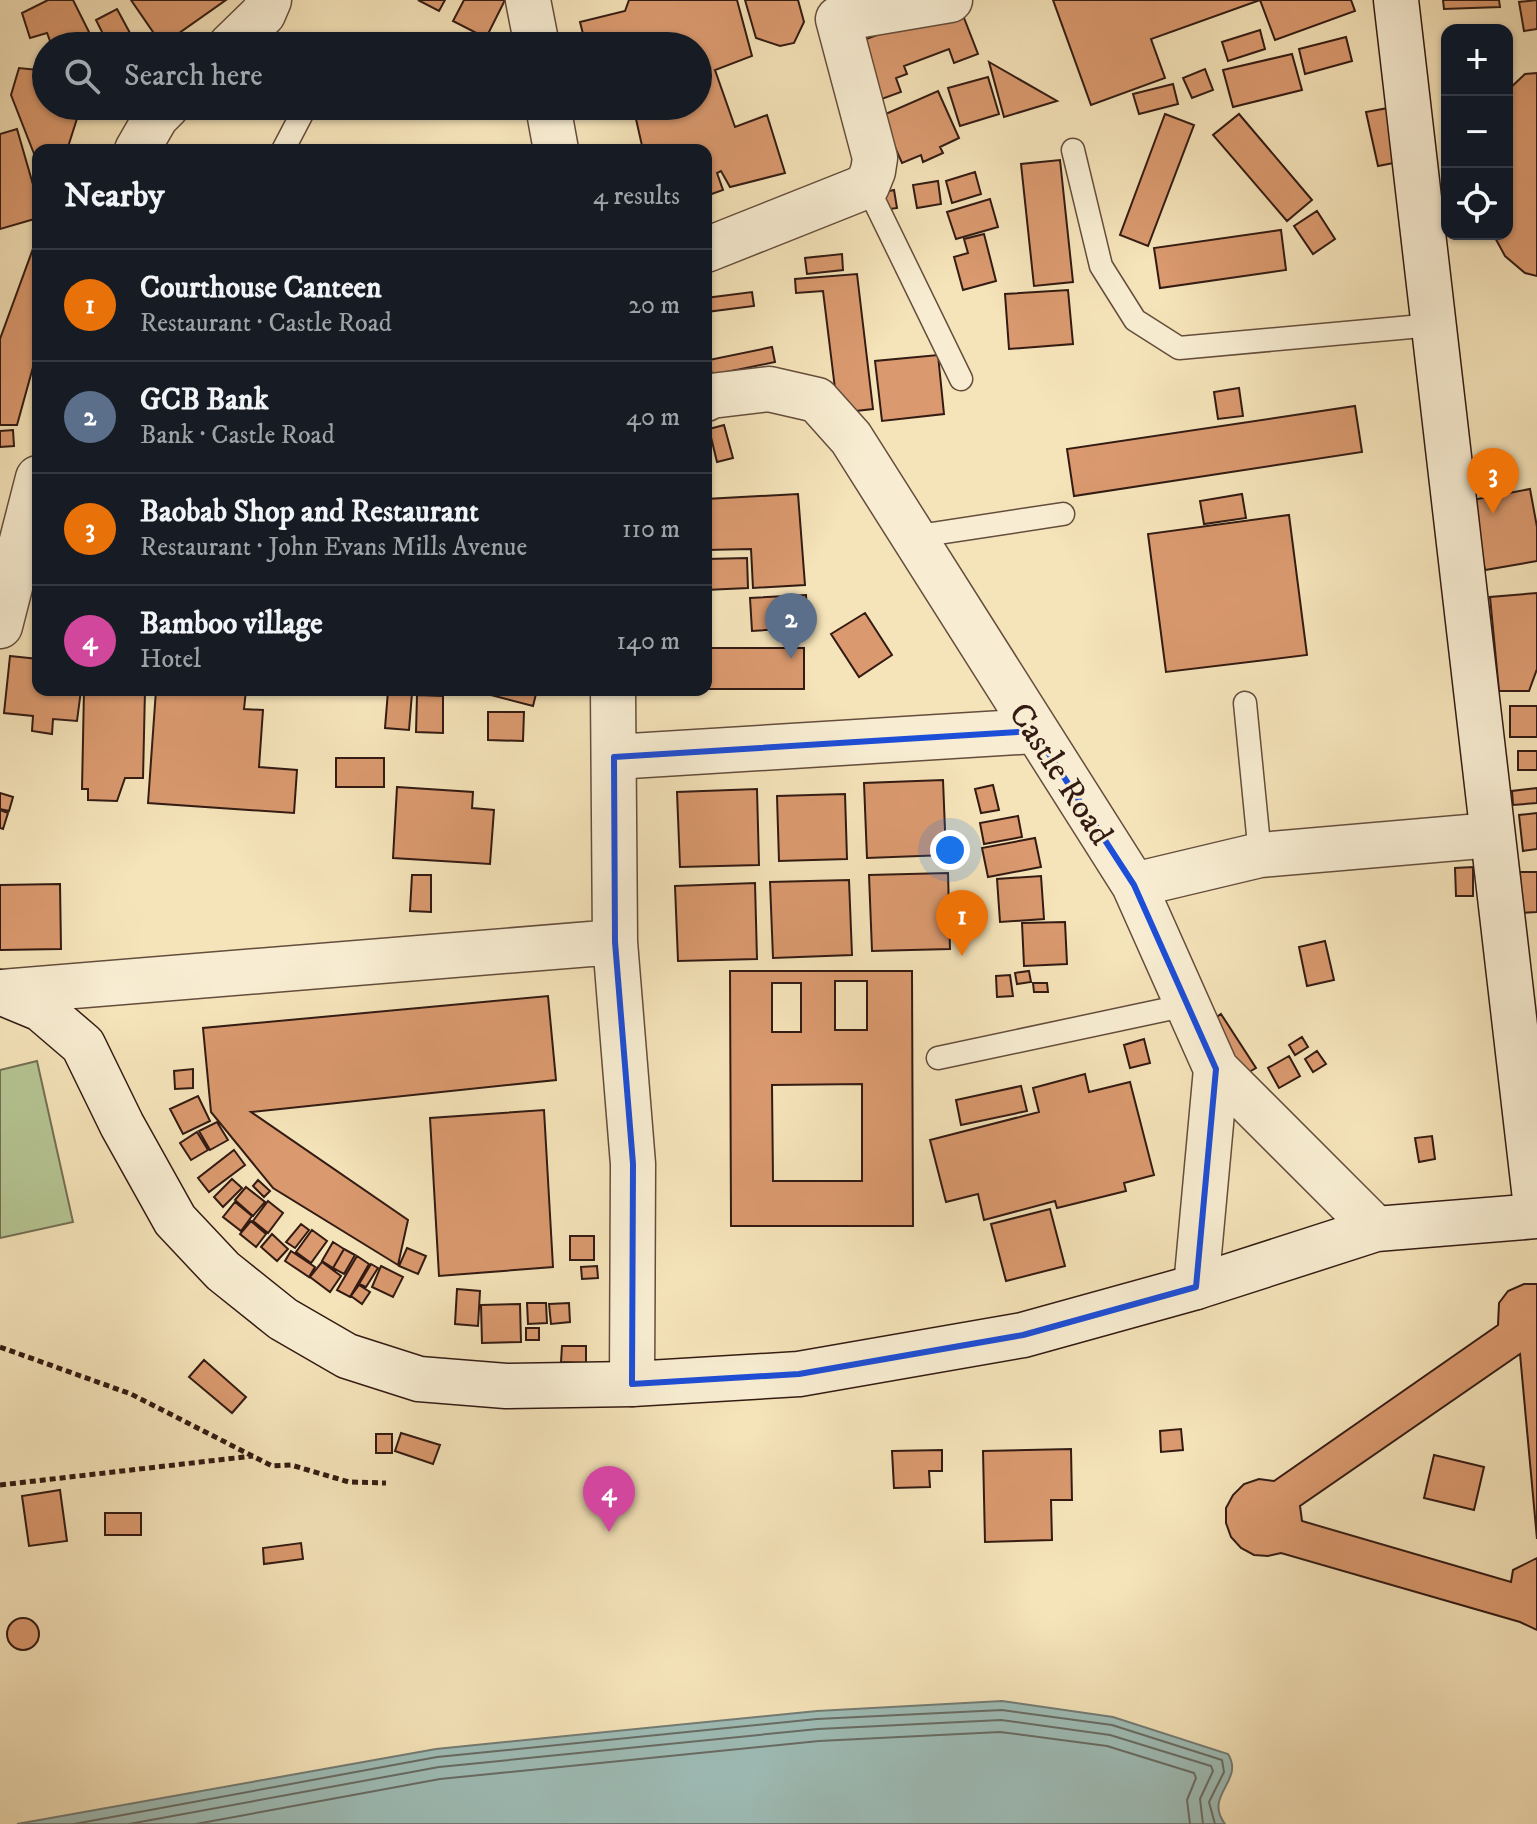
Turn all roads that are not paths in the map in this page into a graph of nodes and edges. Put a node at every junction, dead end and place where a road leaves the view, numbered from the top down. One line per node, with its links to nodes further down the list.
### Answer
1 (269, 0): 6 (street)
2 (528, 0): 7 (street)
3 (950, 0): 5 (street)
4 (1396, 0): 17 (street)
5 (835, 10): 15 (street)
6 (244, 32)
7 (534, 32)
8 (154, 120): 11 (street)
9 (299, 120): 12 (lane)
10 (551, 120): 13 (street)
11 (140, 144)
12 (286, 144)
13 (555, 144)
14 (1073, 150): 17 (lane)
15 (867, 186): 16 (street); 18 (lane)
16 (712, 248)
17 (1433, 325): 28 (street)
18 (961, 379)
19 (712, 396): 22 (street, Castle Road)
20 (32, 501): 23 (street)
21 (1063, 514): 22 (lane)
22 (912, 537): 26 (street, Castle Road)
23 (0, 626)
24 (613, 696): 27 (street)
25 (1245, 703): 29 (lane)
26 (1034, 731): 27 (street); 30 (street, Castle Road)
27 (614, 757): 31 (street)
28 (1492, 835): 29 (street); 36 (street)
29 (1260, 855): 30 (street)
30 (1134, 885): 33 (street, Castle Road)
31 (615, 942): 32 (street); 39 (street)
32 (0, 992): 39 (street)
33 (1187, 1005): 34 (lane); 35 (street, Castle Road)
34 (938, 1058)
35 (1216, 1069): 37 (street, Castle Road); 38 (street)
36 (1537, 1216): 37 (street)
37 (1376, 1229): 38 (street)
38 (1196, 1287): 39 (street)
39 (632, 1384)

